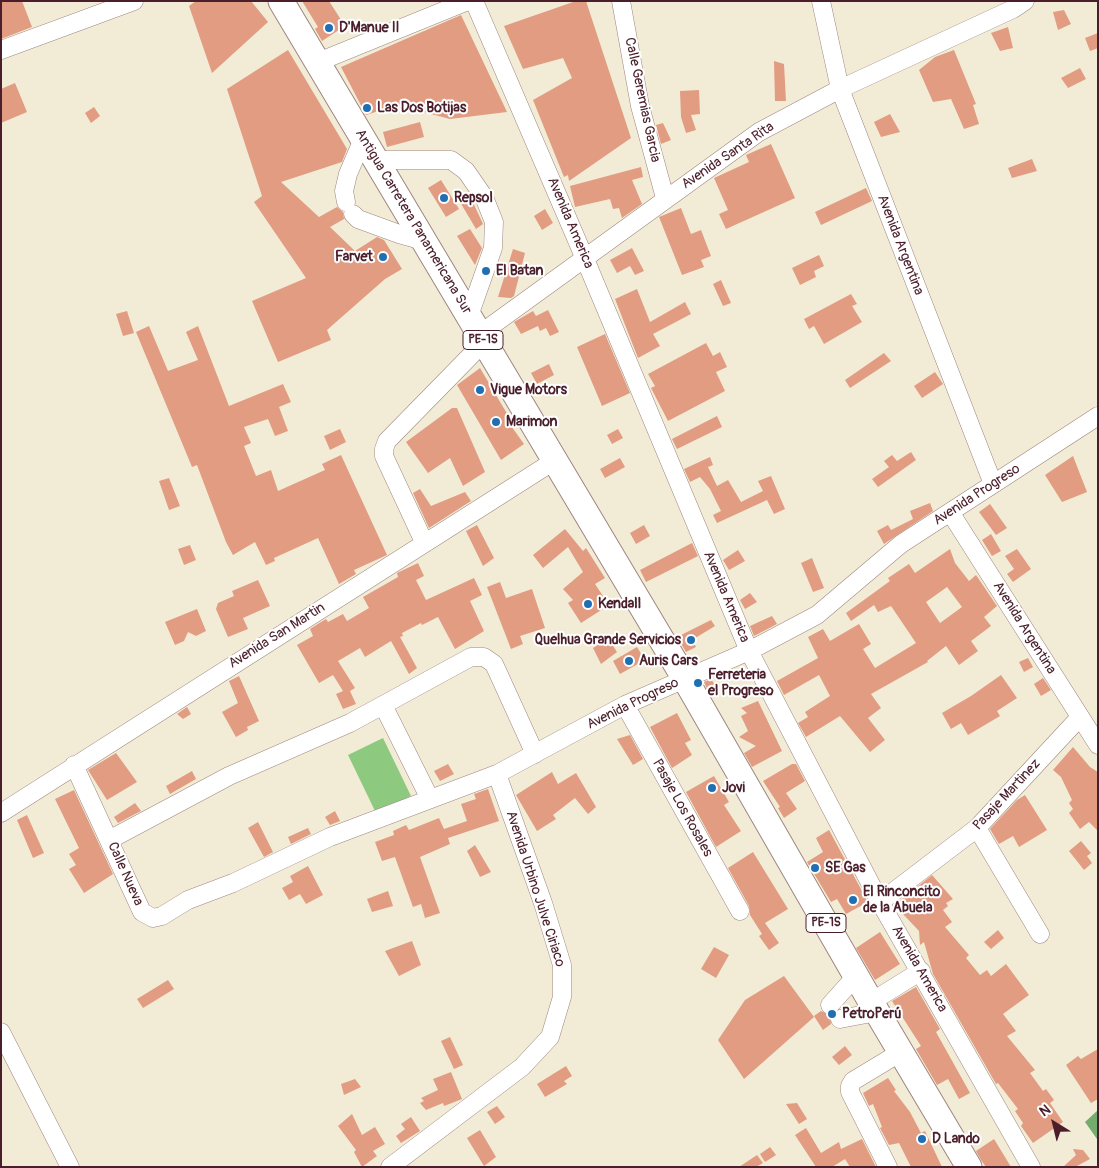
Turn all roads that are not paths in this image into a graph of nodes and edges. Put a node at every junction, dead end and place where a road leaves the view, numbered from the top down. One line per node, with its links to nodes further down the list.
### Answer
1 (134, 1): 8 (street)
2 (281, 1): 9 (highway, Antigua Carretera Panamericana Sur / PE-1S)
3 (468, 1): 9 (street)
4 (474, 1): 15 (street, Avenida America)
5 (621, 1): 13 (street, Calle Geremias Garcia)
6 (821, 1): 10 (street, Avenida Argentina)
7 (1025, 1): 10 (street, Avenida Santa Rita)
8 (1, 50)
9 (318, 62): 11 (highway, Antigua Carretera Panamericana Sur / PE-1S)
10 (840, 89): 13 (street, Avenida Santa Rita); 19 (street, Avenida Argentina)
11 (363, 139): 12 (highway, Antigua Carretera Panamericana Sur / PE-1S); 14 (street)
12 (376, 160): 14 (highway, Antigua Carretera Panamericana Sur / PE-1S); 16 (street)
13 (665, 198): 15 (street, Avenida Santa Rita)
14 (424, 241): 16 (highway, Antigua Carretera Panamericana Sur / PE-1S)
15 (586, 259): 16 (street, Avenida Santa Rita); 22 (street, Avenida America)
16 (478, 330): 18 (highway, Antigua Carretera Panamericana Sur / PE-1S); 21 (street)
17 (1098, 416): 19 (street, Avenida Progreso)
18 (554, 461): 21 (street, Avenida San Martin); 23 (highway, Antigua Carretera Panamericana Sur / PE-1S)
19 (994, 484): 20 (street, Avenida Progreso)
20 (950, 512): 22 (street, Avenida Progreso); 26 (street, Avenida Argentina)
21 (424, 542): 29 (street, Avenida San Martin)
22 (749, 651): 23 (street, Avenida Progreso); 36 (street, Avenida America)
23 (685, 679): 25 (street, Avenida Progreso); 40 (highway, Antigua Carretera Panamericana Sur / PE-1S)
24 (383, 705): 28 (street); 31 (street); 34 (street)
25 (625, 705): 28 (street, Avenida Progreso); 37 (street, Pasaje Los Rosales)
26 (1080, 717): 27 (street, Avenida Argentina); 33 (street, Pasaje Martinez)
27 (1098, 745)
28 (535, 754): 30 (street, Avenida Progreso)
29 (74, 764): 32 (street, Avenida San Martin); 34 (street, Calle Nueva)
30 (497, 774): 31 (street, Avenida Progreso); 44 (street, Avenida Urbino Julve Ciriaco)
31 (430, 800): 35 (street, Avenida Progreso)
32 (1, 813)
33 (977, 828): 36 (street, Pasaje Martinez); 38 (street)
34 (109, 840): 35 (street, Calle Nueva)
35 (213, 889)
36 (880, 902): 39 (street, Avenida America)
37 (740, 911)
38 (1040, 934)
39 (921, 971): 41 (street); 48 (street, Avenida America)
40 (856, 976): 41 (highway, Antigua Carretera Panamericana Sur / PE-1S); 41 (street)
41 (874, 1007): 43 (highway, Antigua Carretera Panamericana Sur / PE-1S)
42 (1, 1032): 45 (street)
43 (901, 1052): 46 (street); 47 (highway, Antigua Carretera Panamericana Sur / PE-1S)
44 (393, 1166)
45 (70, 1167)
46 (888, 1167)
47 (969, 1167)
48 (1031, 1167)

